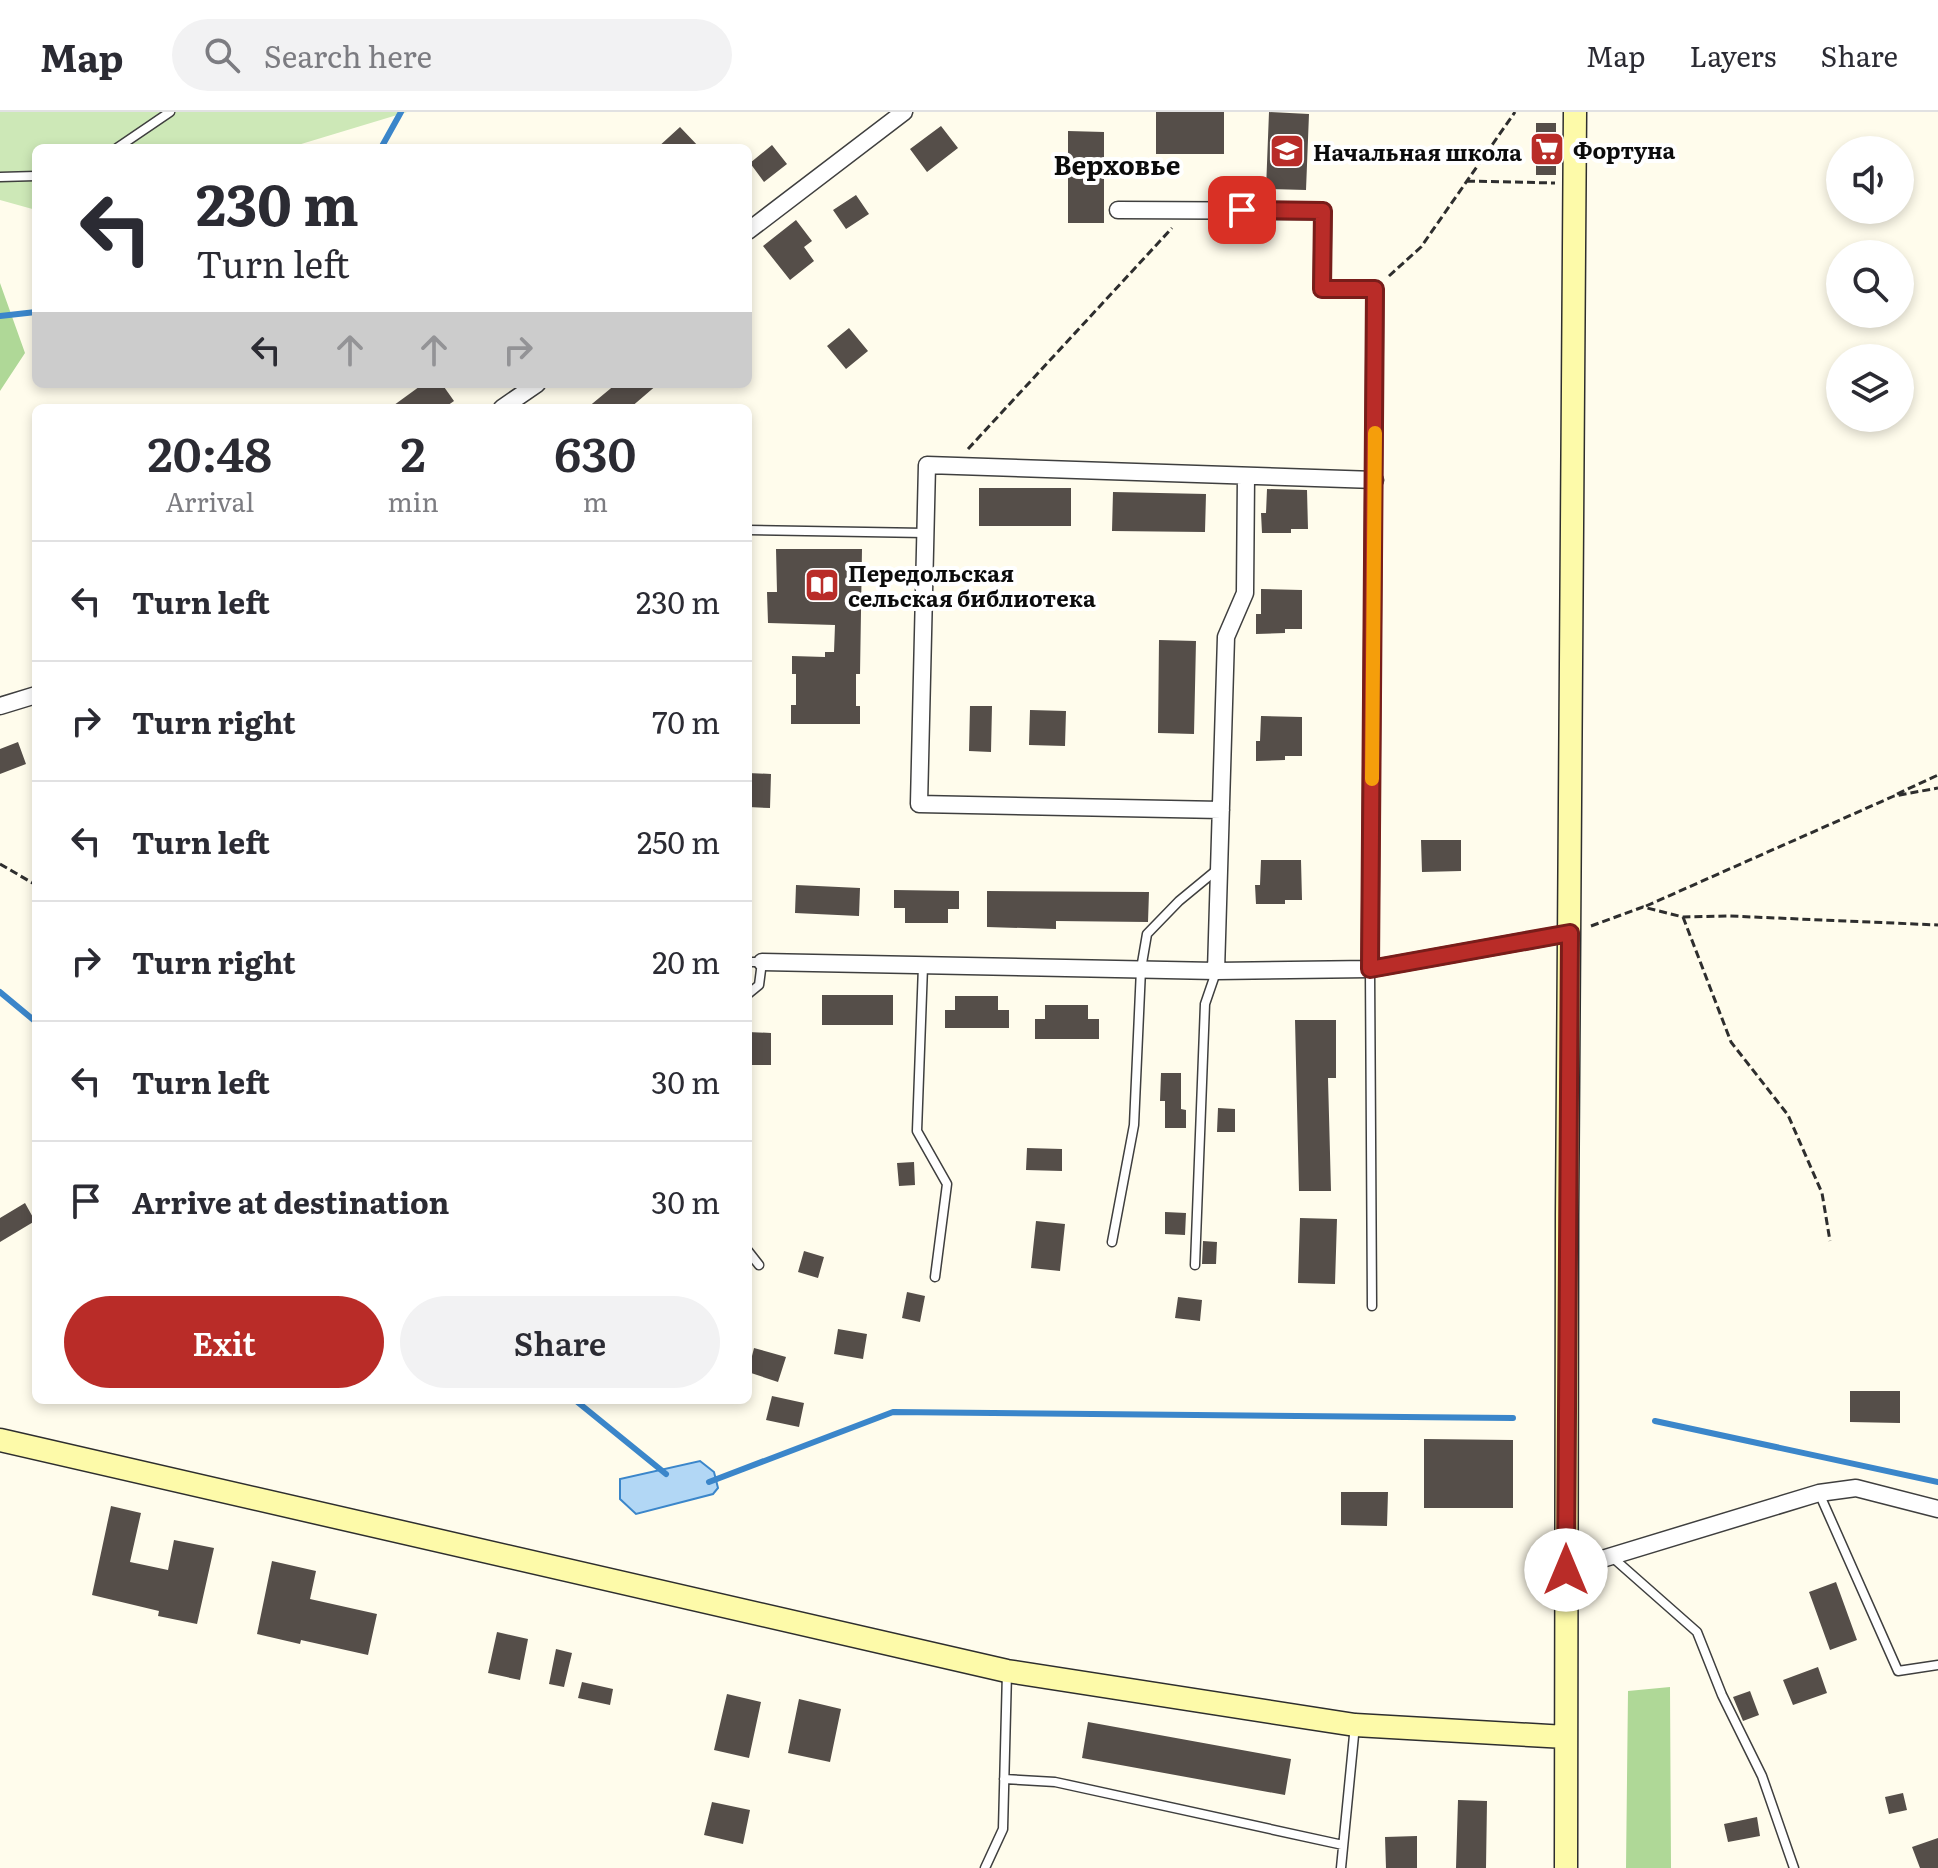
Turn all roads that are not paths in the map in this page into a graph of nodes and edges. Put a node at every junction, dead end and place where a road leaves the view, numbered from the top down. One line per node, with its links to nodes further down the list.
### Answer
1 (170, 112): 4 (lane)
2 (904, 112): 8 (street)
3 (1575, 112): 19 (main road)
4 (123, 144)
5 (32, 176): 6 (lane)
6 (0, 177)
7 (1118, 210): 12 (street)
8 (752, 228)
9 (531, 388): 10 (street)
10 (508, 404)
11 (1246, 476): 12 (street); 14 (street); 17 (street)
12 (1375, 480): 23 (street)
13 (752, 530): 14 (lane)
14 (925, 533): 17 (street)
15 (32, 696): 16 (street)
16 (0, 706)
17 (1221, 810): 18 (street)
18 (1220, 867): 22 (lane); 24 (street)
19 (1570, 933): 23 (street); 36 (main road)
20 (755, 962): 21 (street); 25 (lane)
21 (923, 965): 22 (street); 30 (lane)
22 (1141, 969): 24 (street); 26 (lane)
23 (1370, 969): 24 (street); 31 (lane)
24 (1216, 971): 29 (lane)
25 (752, 991)
26 (1112, 1242)
27 (752, 1256): 28 (lane)
28 (759, 1265)
29 (1195, 1265)
30 (935, 1277)
31 (1372, 1306)
32 (0, 1440): 38 (main road)
33 (1819, 1493): 34 (street); 35 (street); 37 (lane)
34 (1938, 1509)
35 (1612, 1557): 36 (street); 46 (lane)
36 (1566, 1570): 40 (main road)
37 (1938, 1665)
38 (1007, 1671): 39 (main road); 41 (lane)
39 (1355, 1725): 40 (main road); 42 (lane)
40 (1566, 1737): 45 (main road)
41 (1004, 1779): 42 (lane); 43 (lane)
42 (1343, 1845): 44 (lane)
43 (985, 1868)
44 (1341, 1868)
45 (1566, 1868)
46 (1794, 1868)

